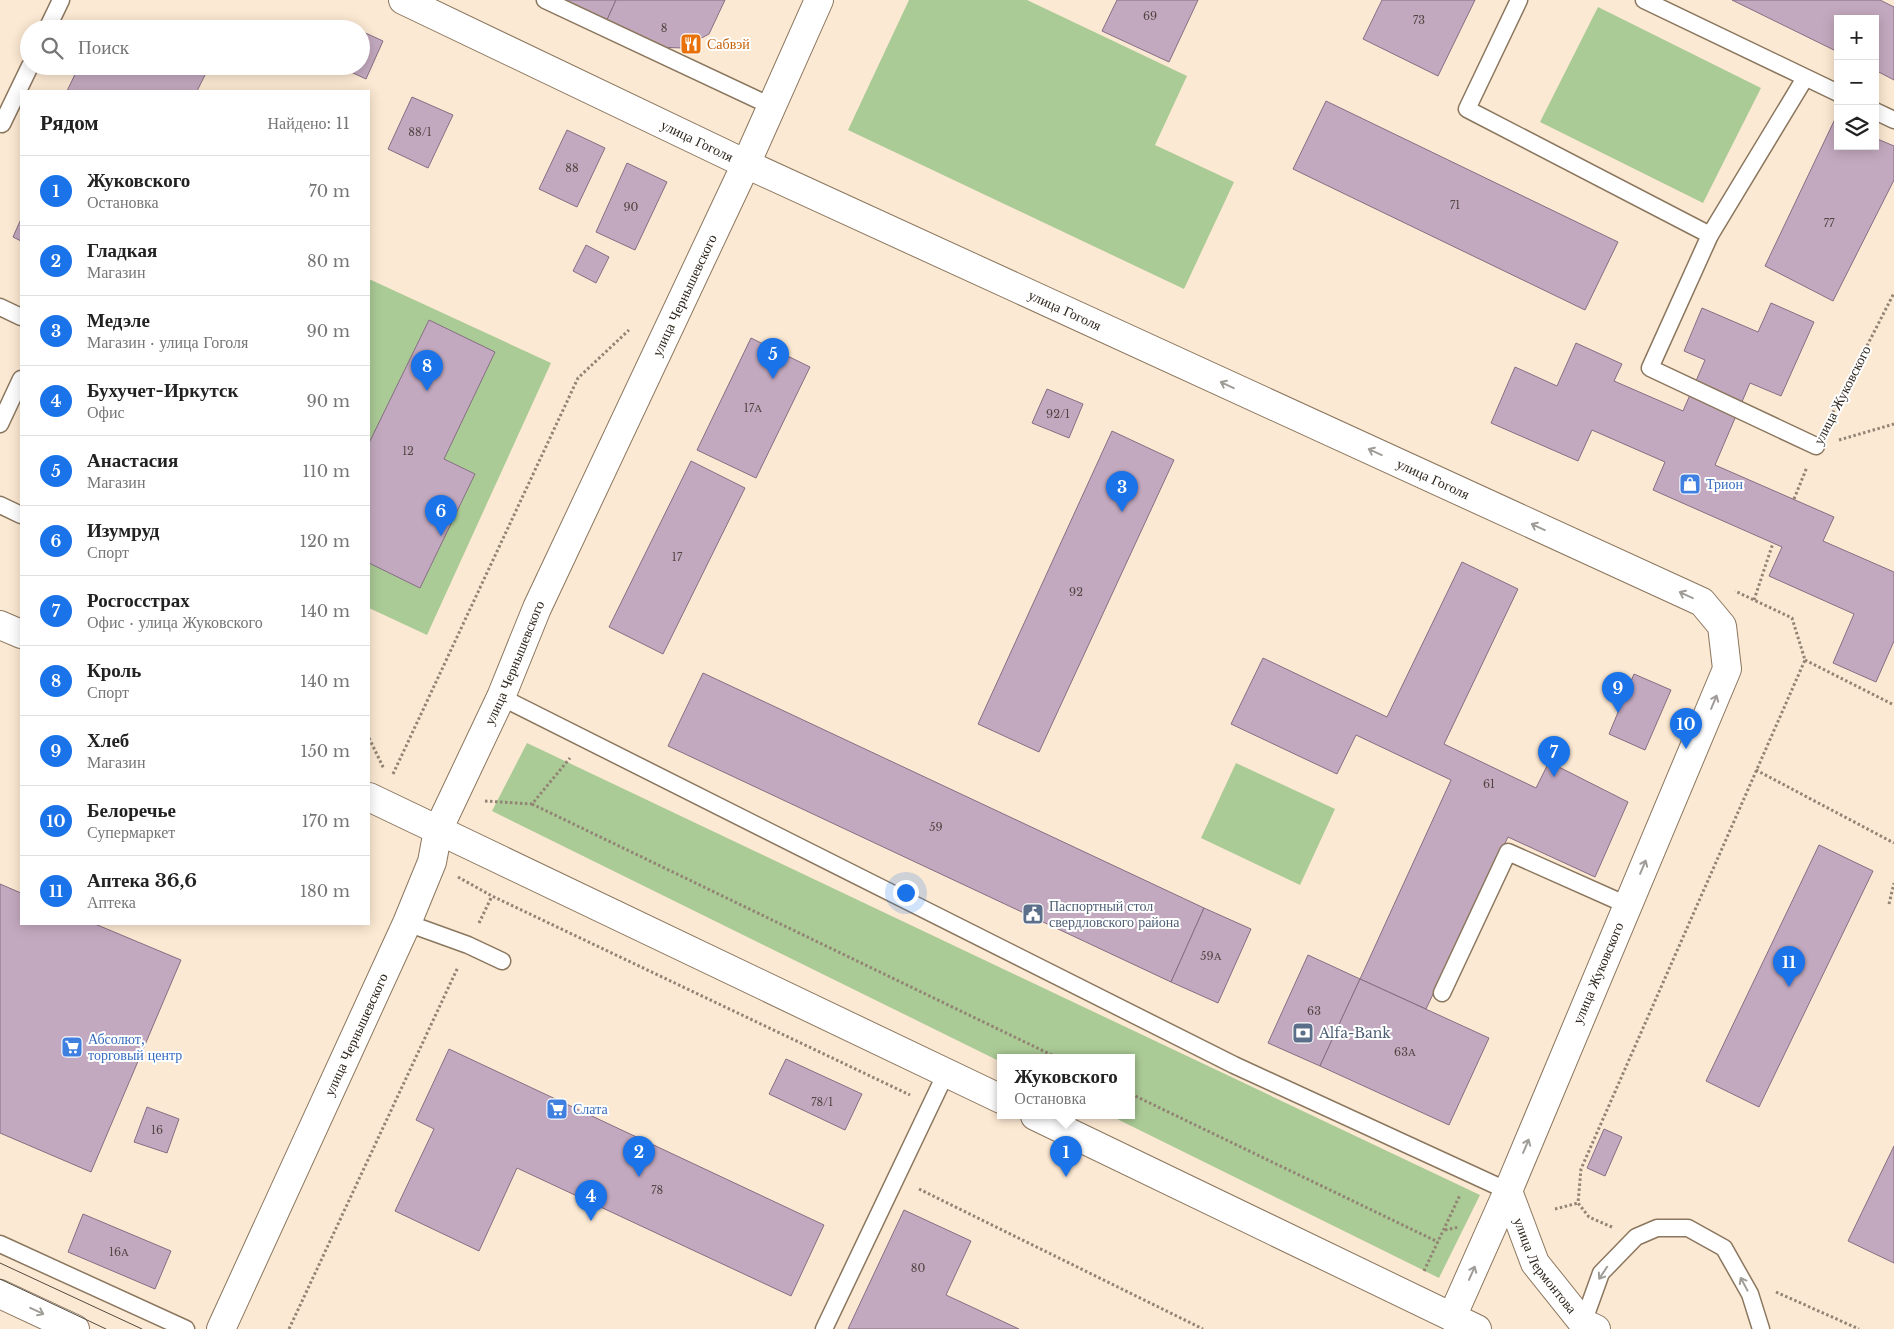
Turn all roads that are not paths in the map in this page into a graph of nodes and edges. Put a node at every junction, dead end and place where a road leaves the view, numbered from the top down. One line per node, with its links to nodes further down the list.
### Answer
1 (61, 0): 7 (lane)
2 (404, 0): 15 (main road, улица Гоголя)
3 (545, 0): 11 (lane)
4 (819, 0): 11 (main road, улица Чернышевского)
5 (1519, 0): 16 (lane)
6 (1644, 0): 9 (lane)
7 (51, 20)
8 (26, 75): 14 (lane)
9 (1805, 78): 10 (lane); 16 (lane)
10 (1834, 91)
11 (771, 106): 15 (main road, улица Чернышевского)
12 (1879, 113): 13 (lane)
13 (1894, 120)
14 (0, 123)
15 (746, 164): 25 (main road, улица Гоголя, one-way to 15); 27 (main road, улица Чернышевского)
16 (1710, 235): 21 (lane)
17 (0, 307): 18 (lane)
18 (20, 317)
19 (20, 381): 20 (lane)
20 (0, 424)
21 (1816, 446)
22 (0, 504): 23 (lane)
23 (20, 514)
24 (0, 624): 26 (main road)
25 (1722, 626): 30 (main road, улица Жуковского, one-way to 25)
26 (20, 634)
27 (501, 697): 29 (main road, улица Чернышевского); 37 (lane)
28 (379, 789): 29 (main road)
29 (438, 830): 31 (main road, улица Чернышевского); 34 (main road)
30 (1627, 905): 33 (lane); 37 (main road, улица Жуковского, one-way to 30)
31 (406, 923): 32 (lane); 44 (main road, улица Чернышевского)
32 (502, 961)
33 (1442, 993)
34 (946, 1073): 35 (main road); 45 (lane)
35 (997, 1097)
36 (1041, 1119): 40 (main road)
37 (1508, 1191): 40 (main road, улица Жуковского, one-way to 37); 41 (main road, улица Лермонтова)
38 (0, 1244): 43 (lane)
39 (0, 1294): 42 (main road, one-way to 42)
40 (1452, 1317): 46 (main road)
41 (1587, 1327): 47 (lane, one-way to 41)
42 (75, 1329)
43 (186, 1329)
44 (221, 1329)
45 (824, 1329)
46 (1477, 1329)
47 (1761, 1329)

